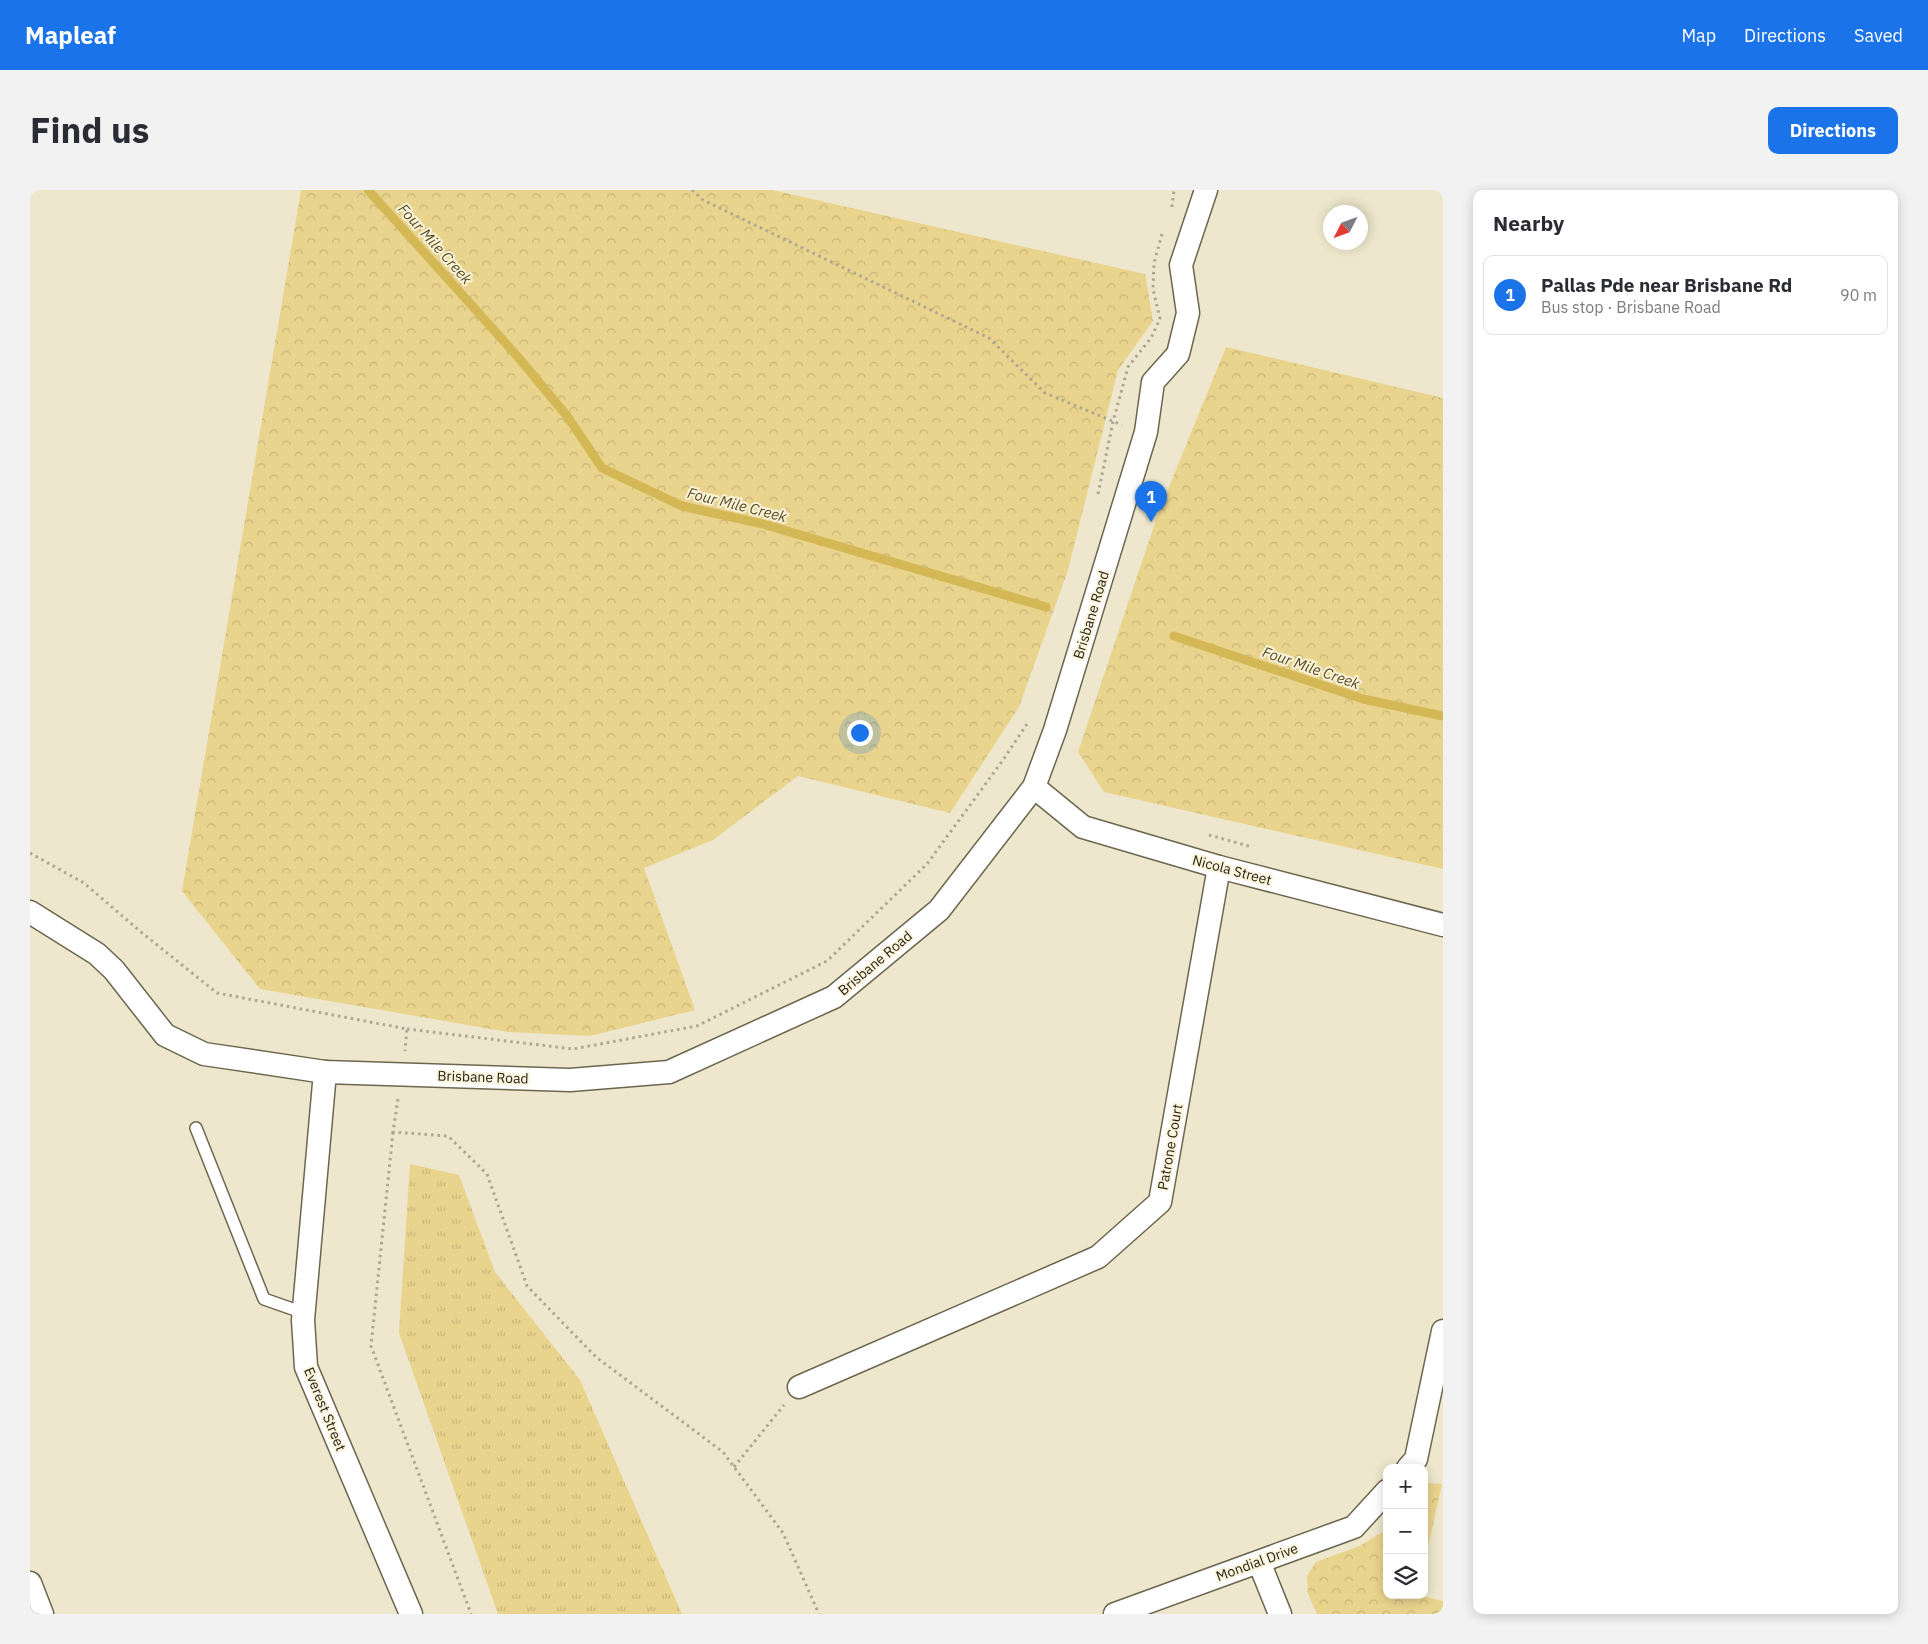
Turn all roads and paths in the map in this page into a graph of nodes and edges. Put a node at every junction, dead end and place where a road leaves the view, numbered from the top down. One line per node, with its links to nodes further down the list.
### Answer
1 (692, 190): 6 (path)
2 (1174, 190): 4 (path)
3 (1206, 190): 7 (street, Brisbane Road)
4 (1171, 213)
5 (1164, 229): 6 (path)
6 (1113, 422): 7 (path); 8 (path)
7 (1146, 432): 11 (street, Brisbane Road)
8 (1097, 500)
9 (1032, 714): 10 (path)
10 (1029, 723): 11 (path); 19 (path)
11 (1055, 730): 12 (street, Brisbane Road)
12 (1034, 787): 16 (street, Nicola Street); 21 (street, Brisbane Road)
13 (1203, 834): 14 (path)
14 (1260, 849)
15 (30, 853): 19 (path)
16 (1219, 867): 18 (street, Nicola Street); 26 (street, Patrone Court)
17 (30, 912): 20 (street, Brisbane Road)
18 (1443, 926)
19 (407, 1029): 21 (path)
20 (325, 1072): 21 (street, Brisbane Road); 24 (street, Everest Street)
21 (402, 1075): 23 (path)
22 (196, 1128): 24 (lane)
23 (393, 1132): 28 (path); 34 (path)
24 (304, 1313): 33 (street, Everest Street)
25 (1443, 1331): 27 (street)
26 (799, 1387): 28 (path)
27 (1412, 1464)
28 (734, 1467): 35 (path)
29 (1383, 1495): 30 (street, Mondial Drive)
30 (1259, 1562): 36 (street, Mondial Drive); 37 (street)
31 (30, 1582): 32 (street)
32 (42, 1614)
33 (411, 1614)
34 (470, 1614)
35 (819, 1614)
36 (1115, 1614)
37 (1280, 1614)

